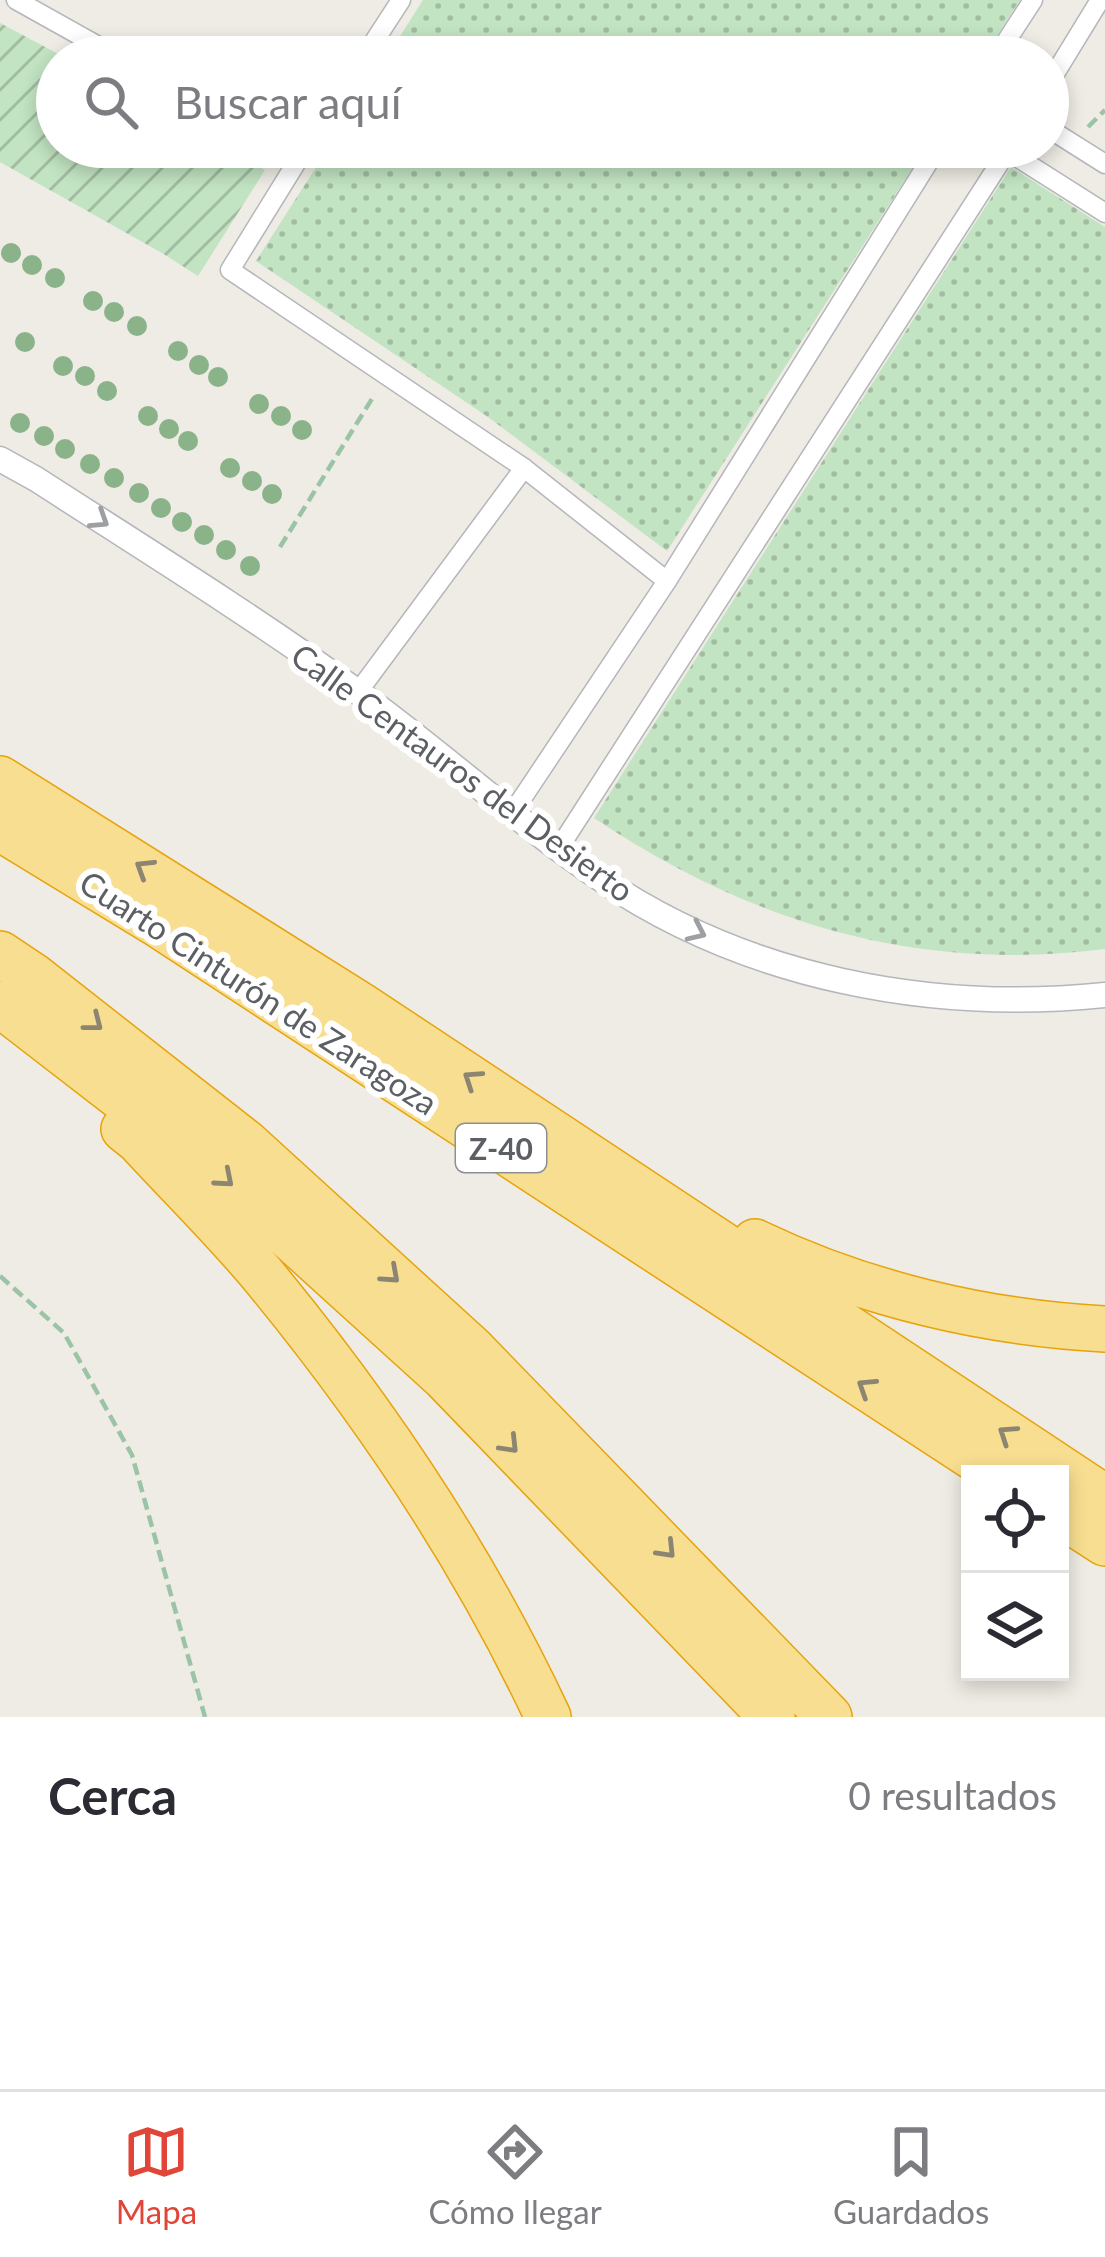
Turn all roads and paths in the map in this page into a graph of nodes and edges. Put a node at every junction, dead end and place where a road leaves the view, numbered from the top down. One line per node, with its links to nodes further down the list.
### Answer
1 (16, 0): 5 (street)
2 (401, 0): 6 (street)
3 (1034, 0): 7 (street)
4 (1100, 0): 8 (street)
5 (80, 36)
6 (378, 36)
7 (1010, 36)
8 (1069, 51)
9 (1105, 110): 11 (path)
10 (1069, 135): 11 (street)
11 (1077, 138): 12 (street)
12 (1105, 164)
13 (293, 168): 18 (street)
14 (925, 168): 22 (street)
15 (993, 168): 27 (street)
16 (1036, 168): 17 (street)
17 (1105, 213)
18 (387, 374): 20 (street); 21 (path)
19 (0, 459): 23 (street, Calle Centauros del Desierto, one-way to 23)
20 (524, 468): 22 (street); 23 (street)
21 (280, 547)
22 (667, 581): 25 (street)
23 (358, 692): 25 (street, Calle Centauros del Desierto)
24 (0, 779): 32 (highway, one-way to 24)
25 (513, 812): 27 (street, Calle Centauros del Desierto)
26 (0, 827): 35 (highway, Cuarto Cinturón de Zaragoza / Z-40, one-way to 26)
27 (559, 848): 29 (street, Calle Centauros del Desierto, one-way to 29)
28 (0, 954): 42 (highway, one-way to 42)
29 (1105, 995)
30 (0, 1004): 41 (highway, one-way to 41)
31 (0, 1028): 40 (highway)
32 (616, 1174): 34 (highway); 36 (highway, one-way to 32)
33 (0, 1276): 39 (path)
34 (1105, 1329)
35 (985, 1465)
36 (1105, 1498)
37 (1069, 1520): 38 (highway)
38 (1105, 1543)
39 (205, 1717)
40 (548, 1717)
41 (772, 1717)
42 (829, 1717)

